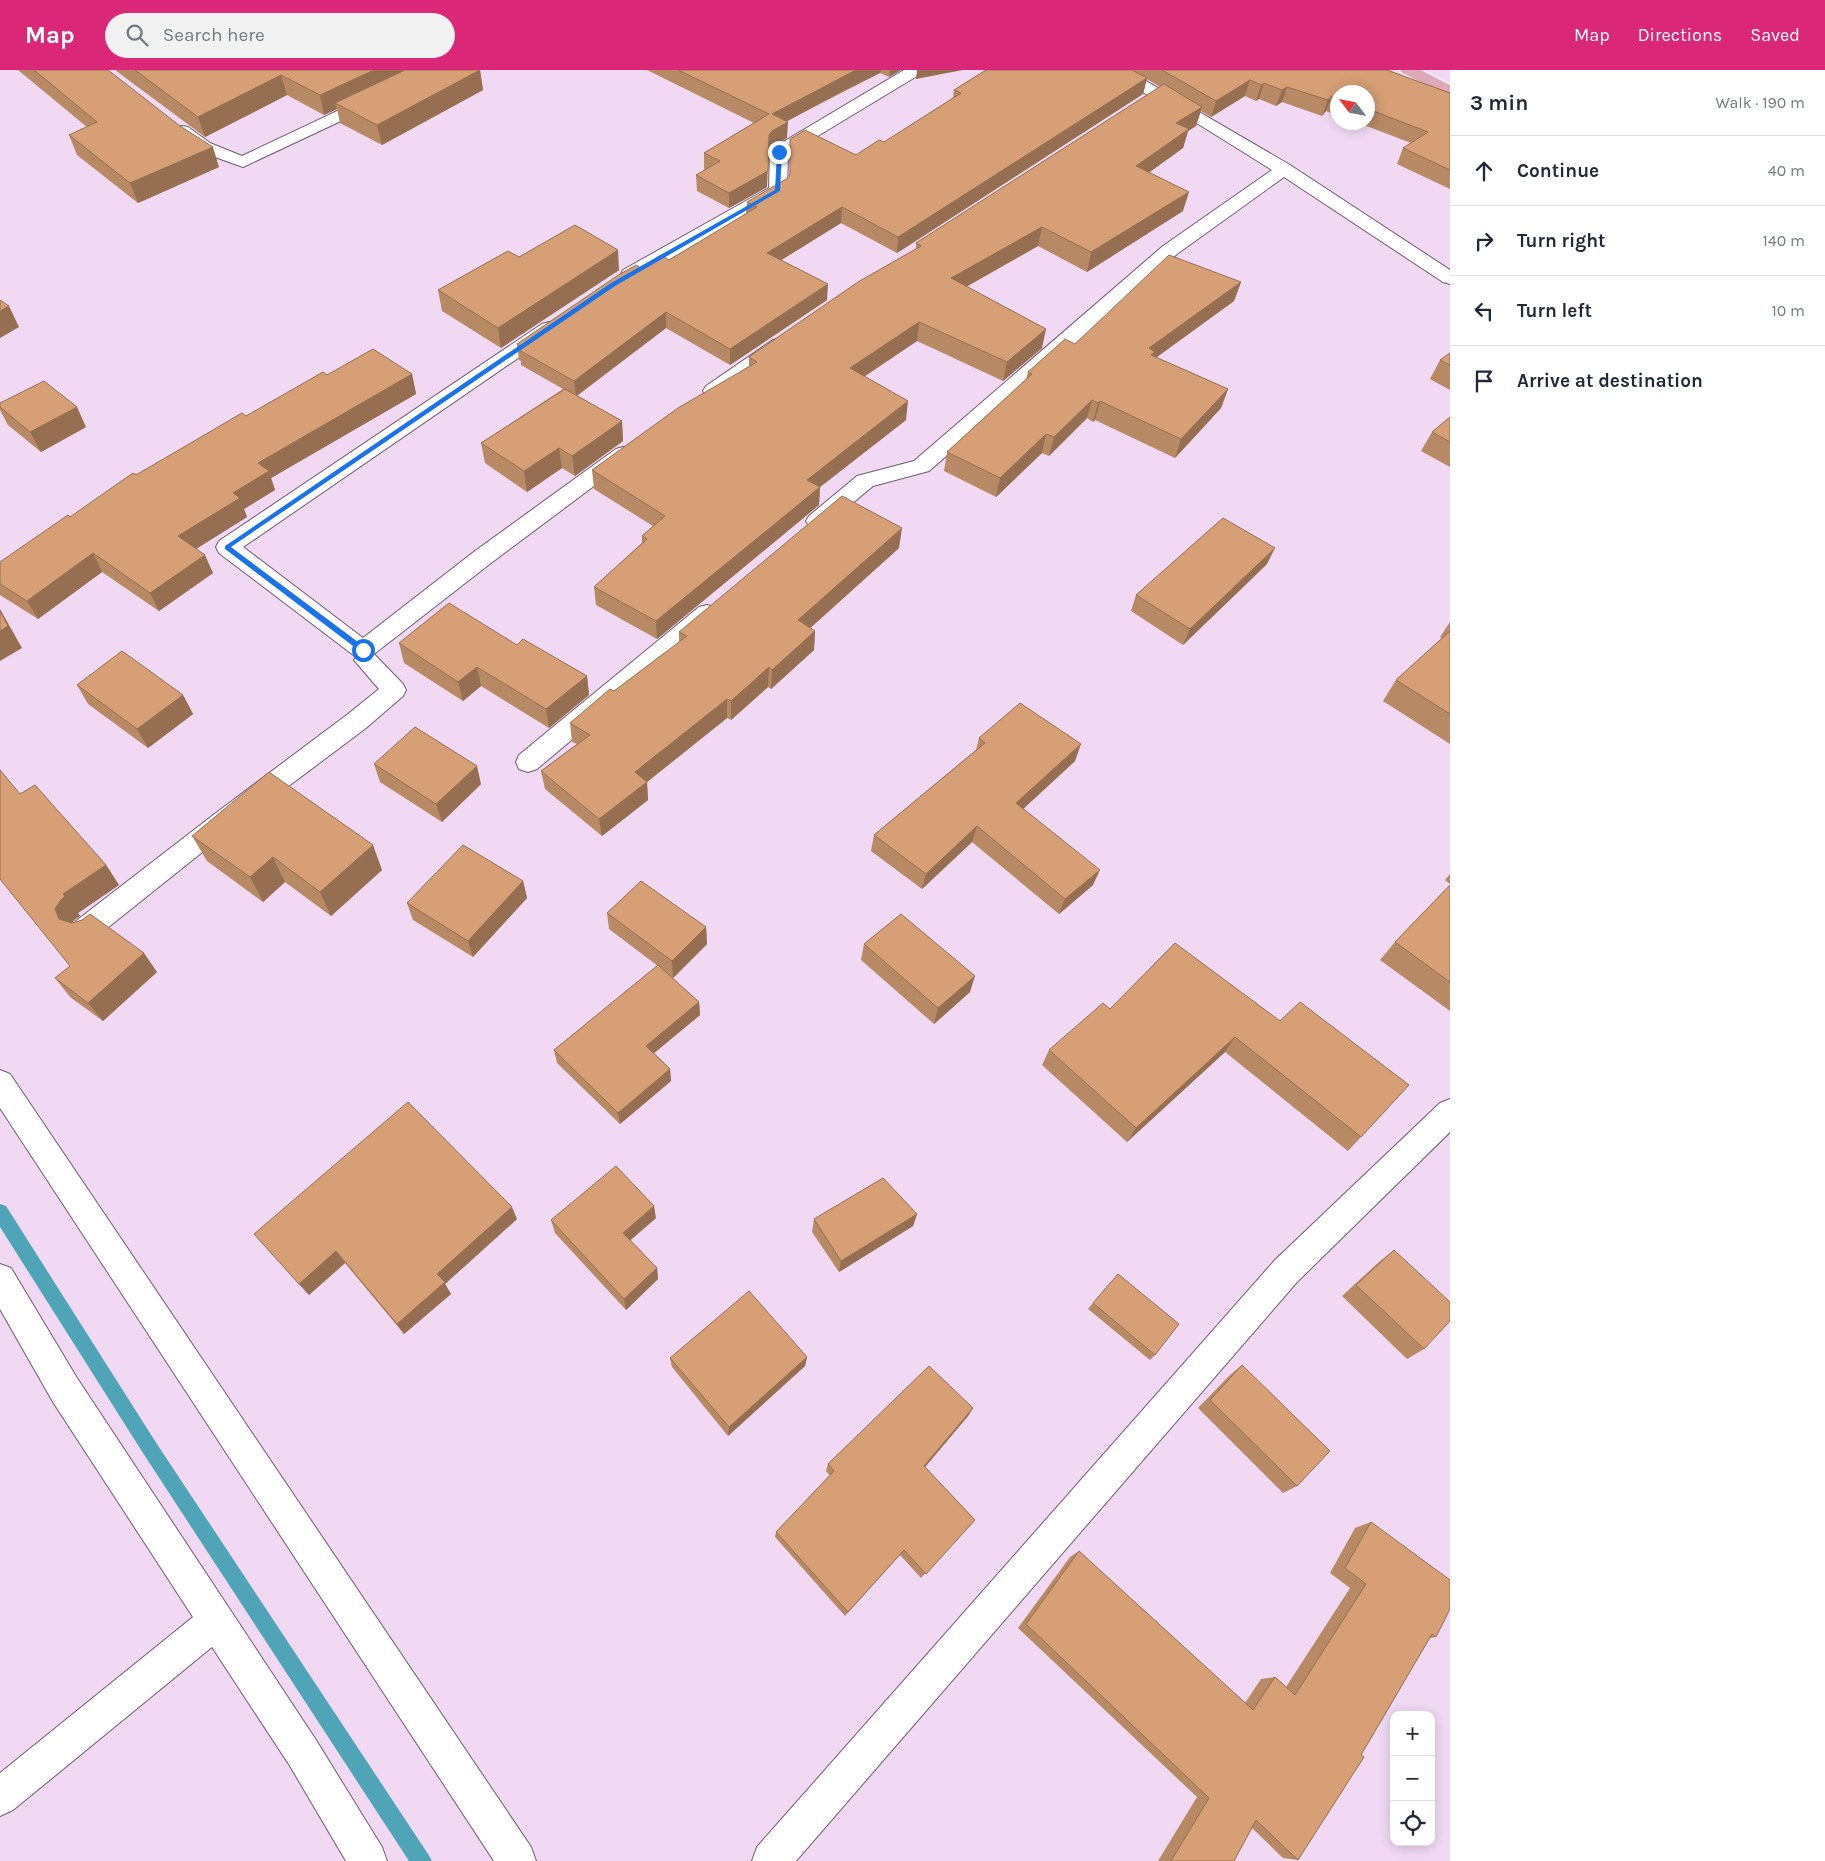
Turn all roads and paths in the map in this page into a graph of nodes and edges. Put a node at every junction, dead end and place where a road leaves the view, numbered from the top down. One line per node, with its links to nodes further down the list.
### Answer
1 (437, 70): 6 (street)
2 (916, 70): 9 (street)
3 (1114, 70): 7 (street)
4 (1408, 70): 5 (main road)
5 (1450, 91)
6 (172, 124)
7 (1284, 169): 8 (street); 14 (street)
8 (1450, 278)
9 (613, 284)
10 (564, 318): 13 (street)
11 (792, 336): 12 (street)
12 (696, 402)
13 (636, 445)
14 (804, 532)
15 (719, 603): 17 (street)
16 (366, 660): 18 (street)
17 (528, 762)
18 (86, 930)
19 (0, 1083): 25 (street)
20 (1450, 1112): 26 (street)
21 (0, 1279): 22 (street)
22 (217, 1620): 23 (street); 24 (street)
23 (0, 1797)
24 (368, 1861)
25 (517, 1861)
26 (771, 1861)

